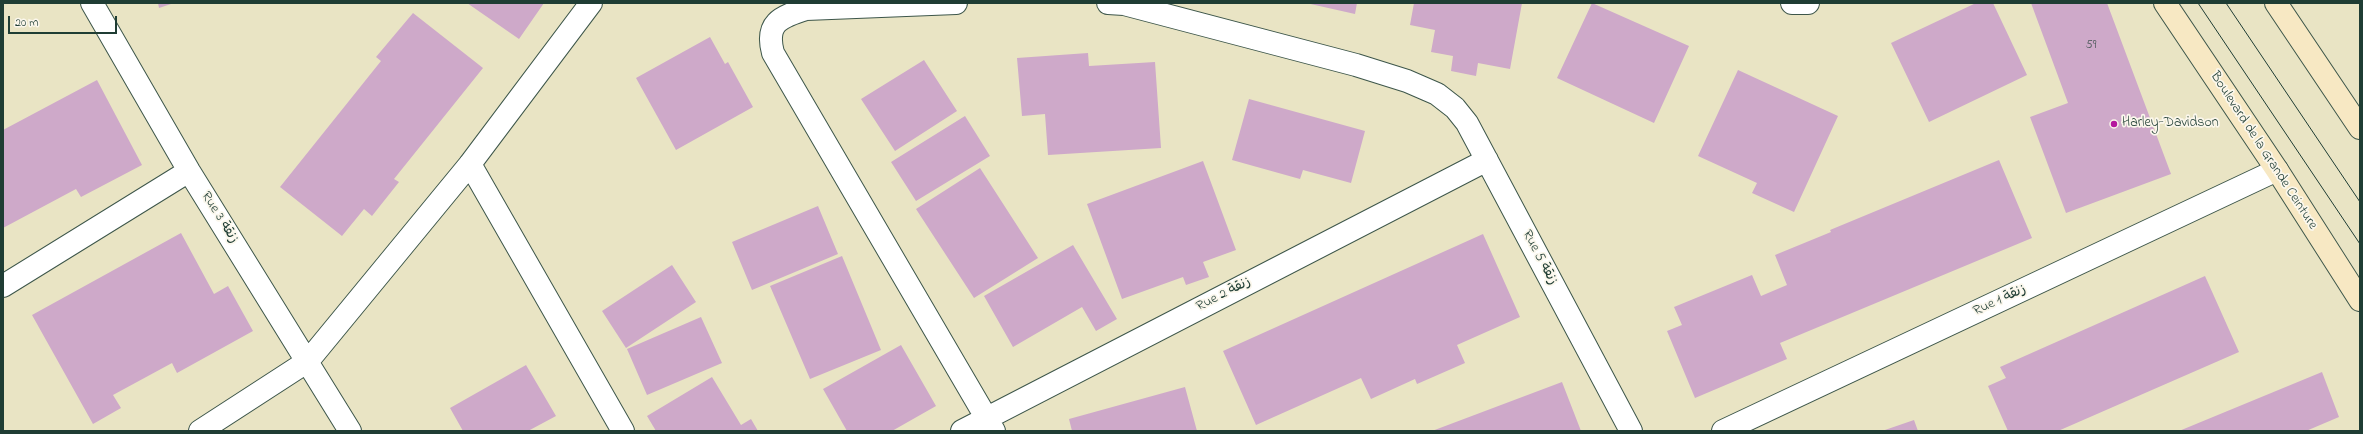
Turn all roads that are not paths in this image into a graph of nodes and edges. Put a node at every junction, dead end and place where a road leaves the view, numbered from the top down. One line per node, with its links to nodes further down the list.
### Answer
1 (92, 3): 13 (street, Rue 3 زنقة)
2 (591, 3): 11 (street)
3 (956, 3): 17 (street)
4 (1108, 3): 10 (street, Rue 5 زنقة)
5 (1792, 3): 6 (street)
6 (1808, 3)
7 (2165, 3): 12 (main road, Boulevard de la Grande Ceinture)
8 (2276, 3): 9 (main road)
9 (2360, 128)
10 (1487, 160): 17 (street, Rue 2 زنقة); 22 (street, Rue 5 زنقة)
11 (470, 164): 16 (street); 20 (street)
12 (2277, 170): 15 (main road, Boulevard de la Grande Ceinture); 23 (street, Rue 1 زنقة)
13 (189, 171): 14 (street); 16 (street, Rue 3 زنقة)
14 (3, 286)
15 (2360, 300)
16 (308, 362): 18 (street); 19 (street, Rue 3 زنقة)
17 (989, 424): 21 (street, Rue 2 زنقة)
18 (200, 431)
19 (350, 431)
20 (623, 431)
21 (962, 431)
22 (1631, 431)
23 (1723, 431)

